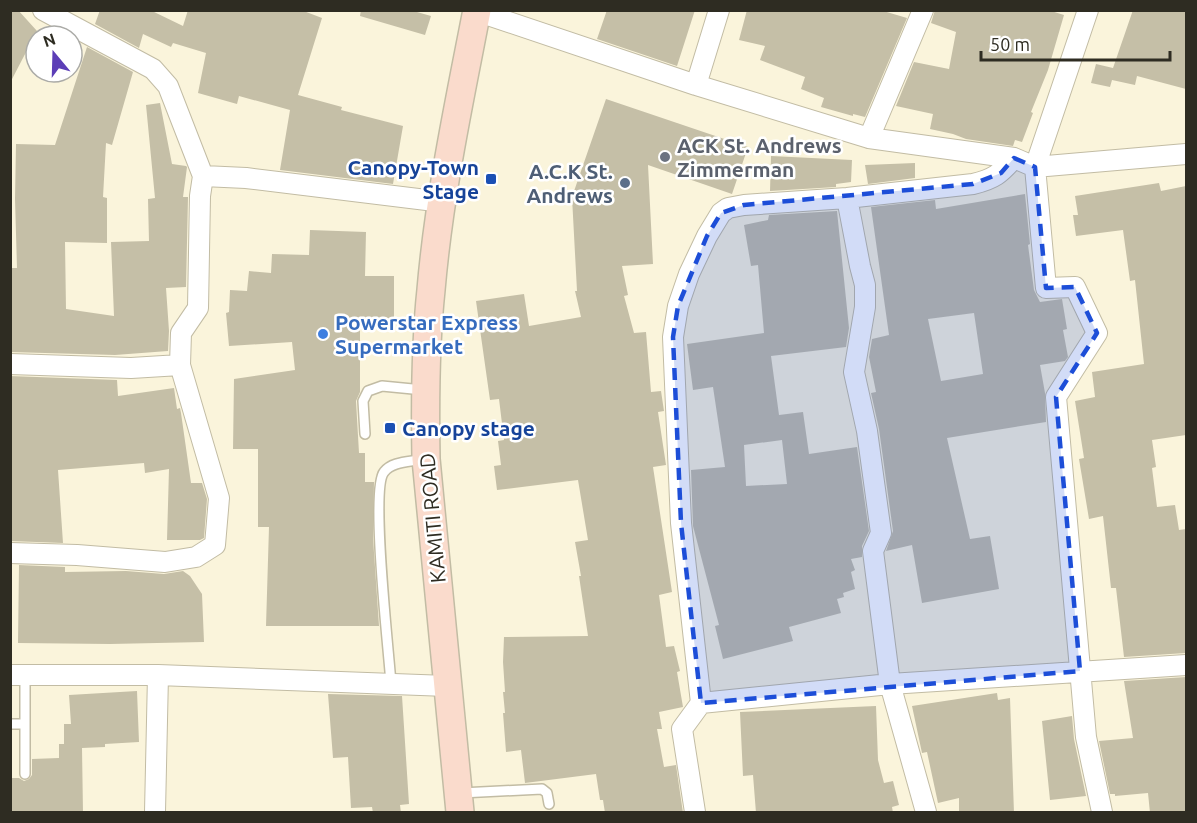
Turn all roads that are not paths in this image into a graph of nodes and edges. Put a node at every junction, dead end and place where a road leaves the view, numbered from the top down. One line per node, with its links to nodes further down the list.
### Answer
1 (43, 10): 11 (street)
2 (719, 10): 6 (street)
3 (923, 10): 7 (street)
4 (1088, 10): 10 (street)
5 (477, 11): 6 (street); 13 (main road, KAMITI ROAD)
6 (696, 85): 7 (street)
7 (869, 138): 9 (street)
8 (1186, 154): 10 (street)
9 (1014, 158): 10 (street); 12 (street)
10 (1035, 167): 21 (street)
11 (203, 176): 13 (street); 15 (street)
12 (847, 198): 25 (street); 27 (street)
13 (443, 202): 16 (main road, KAMITI ROAD)
14 (10, 364): 15 (street)
15 (180, 365): 19 (street)
16 (426, 390): 17 (lane); 18 (main road, KAMITI ROAD)
17 (364, 434)
18 (426, 459): 24 (lane); 26 (main road, KAMITI ROAD)
19 (10, 553)
20 (1186, 665): 21 (street)
21 (1080, 671): 25 (street); 36 (street)
22 (18, 675): 23 (street); 29 (lane)
23 (158, 675): 24 (street); 33 (street)
24 (391, 684): 26 (street)
25 (890, 684): 27 (street); 35 (street)
26 (447, 686): 31 (main road, KAMITI ROAD)
27 (701, 703): 34 (street)
28 (10, 724): 29 (lane)
29 (25, 724): 30 (lane)
30 (25, 774)
31 (459, 803): 32 (lane)
32 (549, 804)
33 (155, 813)
34 (695, 813)
35 (926, 813)
36 (1102, 813)

